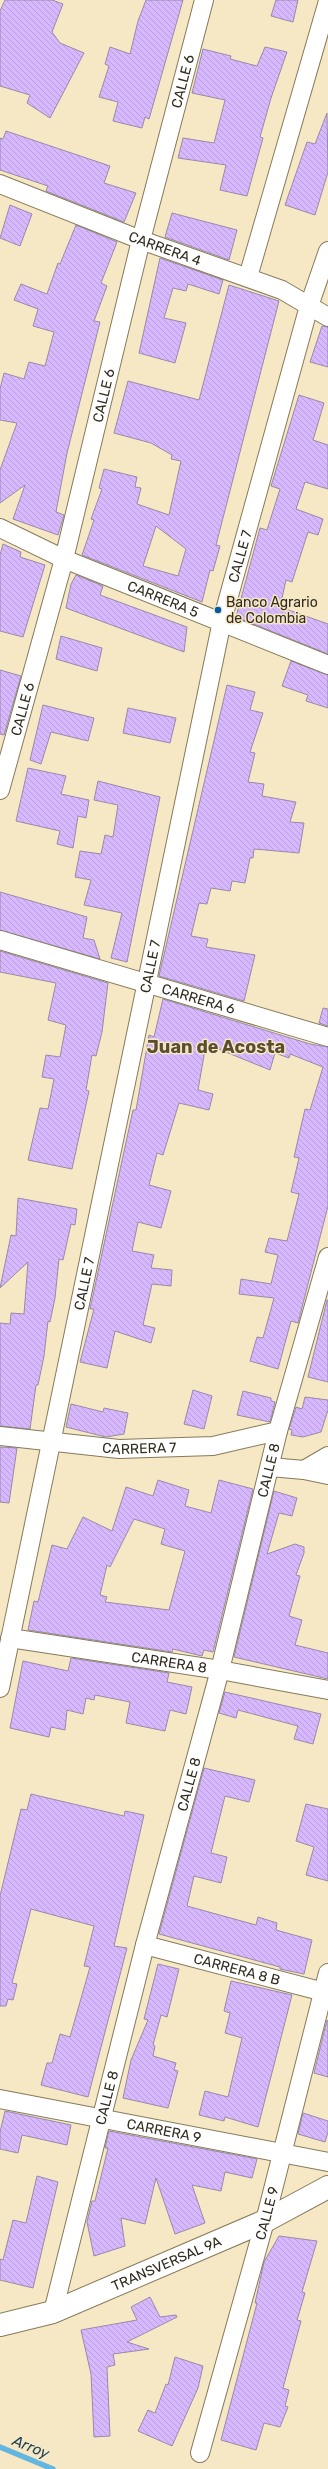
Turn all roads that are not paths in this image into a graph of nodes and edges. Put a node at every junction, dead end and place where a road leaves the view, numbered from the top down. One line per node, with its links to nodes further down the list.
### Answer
1 (204, 0): 4 (street, CALLE 6)
2 (328, 1): 6 (street)
3 (0, 184): 4 (street, CARRERA 4)
4 (141, 240): 6 (street, CARRERA 4); 10 (street, CALLE 6)
5 (328, 251): 7 (street, CALLE 7)
6 (248, 277): 7 (street, CARRERA 4)
7 (309, 306): 8 (street, CARRERA 4); 11 (street, CALLE 7)
8 (328, 317)
9 (0, 528): 10 (street, CARRERA 5)
10 (64, 559): 11 (street, CARRERA 5); 13 (street, CALLE 6)
11 (222, 621): 12 (street, CARRERA 5); 15 (street, CALLE 7)
12 (328, 665)
13 (0, 790)
14 (0, 940): 15 (street, CARRERA 6)
15 (146, 984): 16 (street, CARRERA 6); 20 (street, CALLE 7)
16 (328, 1037)
17 (328, 1257): 18 (street, CALLE 8)
18 (278, 1431): 20 (street, CARRERA 7); 22 (street, CALLE 8)
19 (0, 1436): 20 (street, CARRERA 7)
20 (50, 1442): 25 (street, CALLE 7)
21 (328, 1456): 23 (street)
22 (270, 1467): 23 (street); 26 (street, CALLE 8)
23 (304, 1470): 24 (street)
24 (328, 1475)
25 (10, 1638): 26 (street, CARRERA 8); 27 (street, CALLE 7)
26 (220, 1670): 28 (street, CARRERA 8); 29 (street, CALLE 8)
27 (0, 1688)
28 (328, 1690)
29 (145, 1945): 31 (street, CARRERA 8 B); 33 (street, CALLE 8)
30 (328, 1973): 31 (street, CALLE 9)
31 (326, 1992): 34 (street, CALLE 9)
32 (0, 2099): 33 (street, CARRERA 9)
33 (101, 2118): 34 (street, CARRERA 9); 38 (street, CALLE 8)
34 (282, 2152): 35 (street, CARRERA 9); 37 (street, CALLE 9)
35 (328, 2162)
36 (328, 2187): 37 (main road, TRANSVERSAL 9A)
37 (265, 2222): 38 (main road, TRANSVERSAL 9A); 40 (street, CALLE 9)
38 (53, 2312): 39 (main road, TRANSVERSAL 9A)
39 (0, 2325)
40 (200, 2452)

